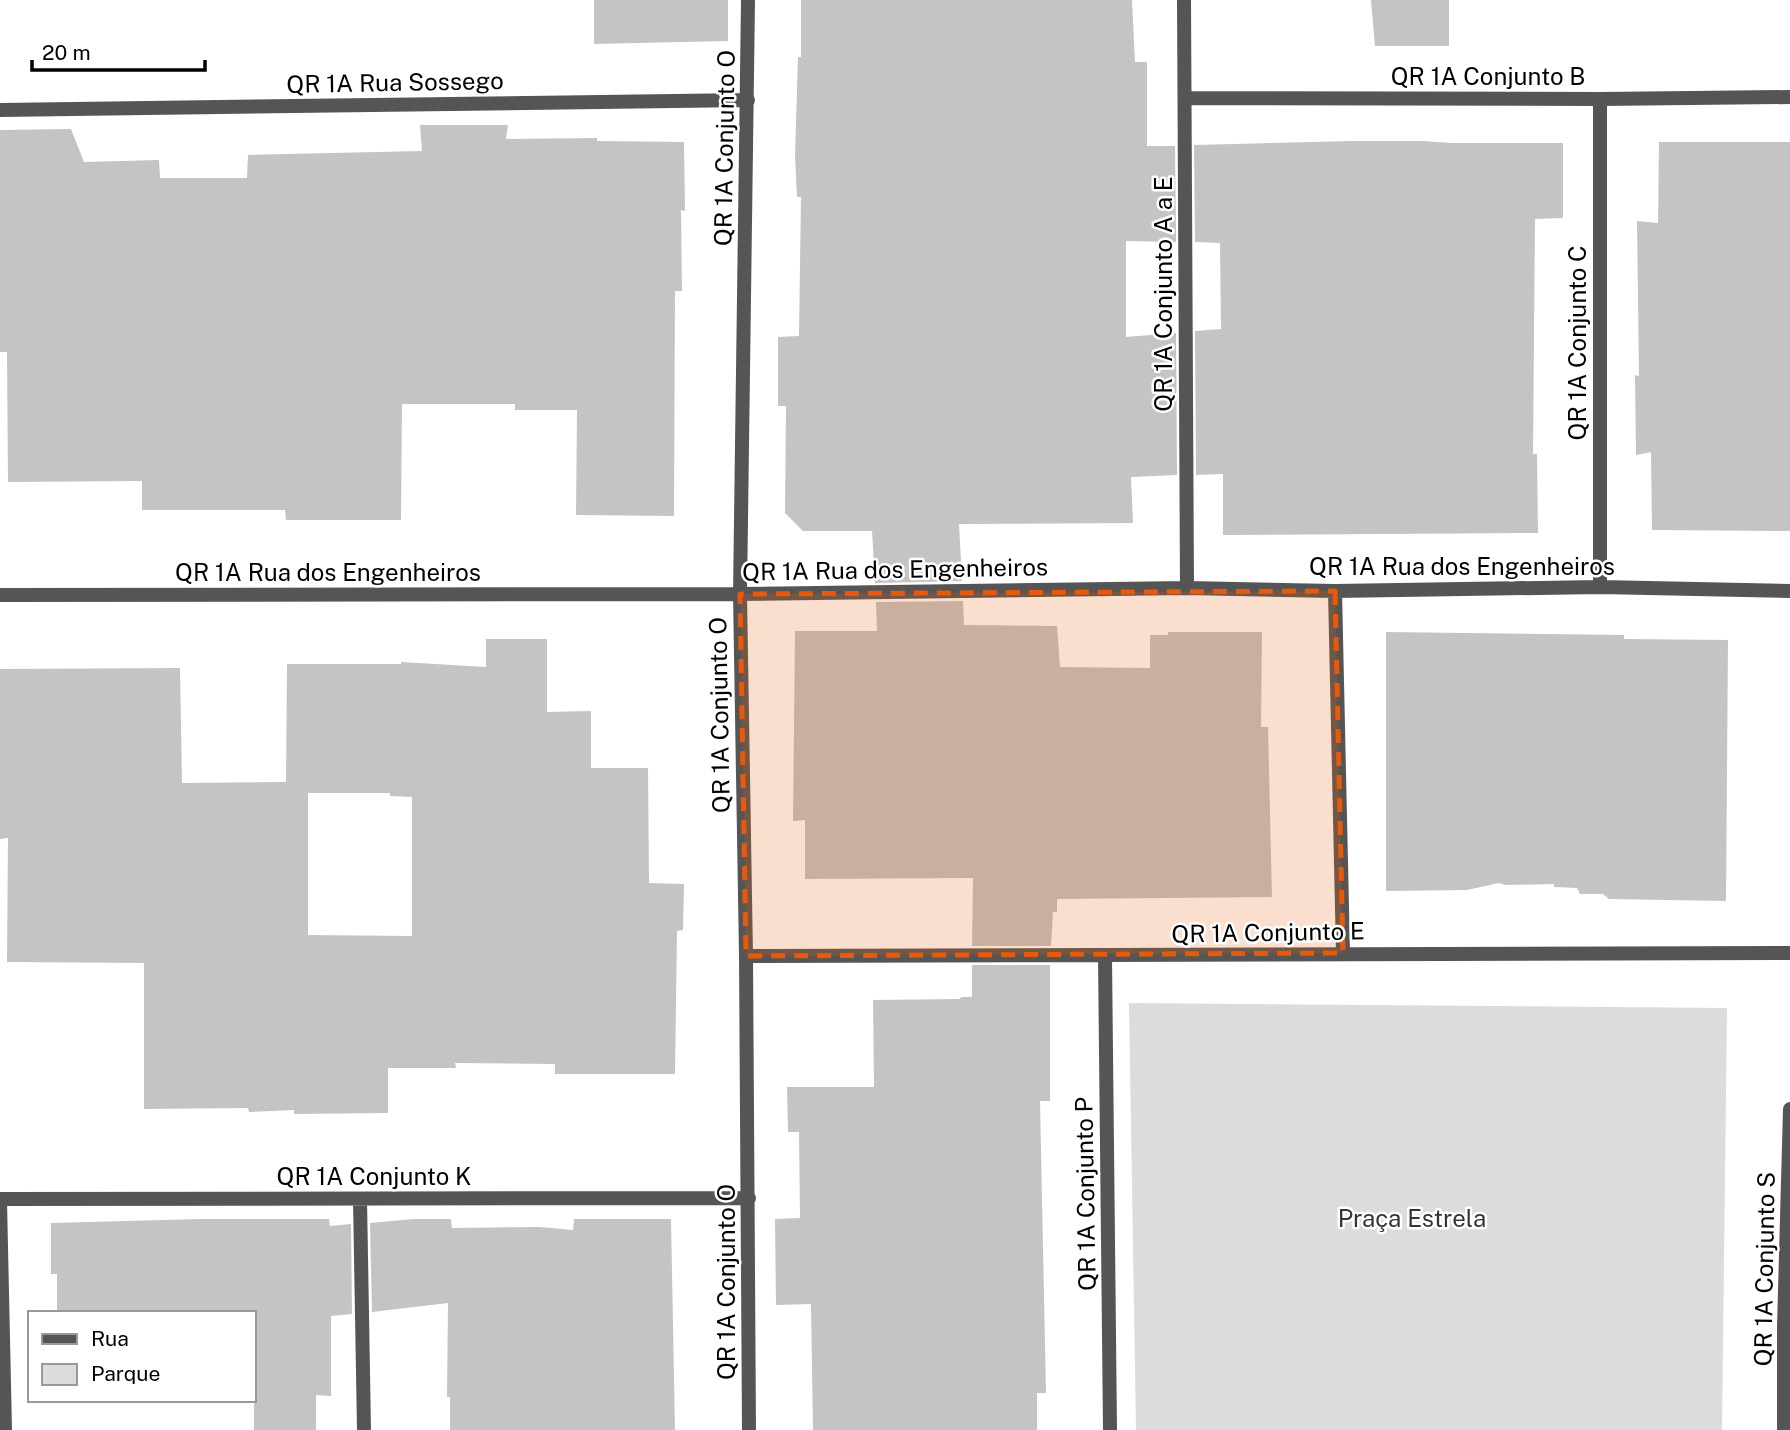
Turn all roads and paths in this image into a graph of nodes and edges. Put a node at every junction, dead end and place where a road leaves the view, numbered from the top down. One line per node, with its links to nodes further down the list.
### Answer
1 (748, 0): 6 (street, QR 1A Conjunto O)
2 (1184, 0): 4 (street, QR 1A Conjunto A a E)
3 (1790, 97): 5 (street, QR 1A Conjunto B)
4 (1185, 98): 5 (street, QR 1A Conjunto B); 9 (street, QR 1A Conjunto A a E)
5 (1600, 99): 8 (street, QR 1A Conjunto C)
6 (748, 100): 7 (street, QR 1A Rua Sossego); 12 (street, QR 1A Conjunto O)
7 (0, 110)
8 (1600, 587): 10 (street, QR 1A Rua dos Engenheiros); 11 (street, QR 1A Rua dos Engenheiros)
9 (1187, 588): 10 (street, QR 1A Rua dos Engenheiros); 12 (street, QR 1A Rua dos Engenheiros)
10 (1335, 591): 14 (street)
11 (1790, 591)
12 (740, 594): 13 (street, QR 1A Rua dos Engenheiros); 16 (street, QR 1A Conjunto O)
13 (0, 595)
14 (1343, 953): 15 (street, QR 1A Conjunto E); 17 (street, QR 1A Conjunto E)
15 (1790, 953)
16 (746, 956): 17 (street, QR 1A Conjunto E); 19 (street, QR 1A Conjunto O)
17 (1105, 957): 26 (street, QR 1A Conjunto P)
18 (1790, 1109): 22 (street, QR 1A Conjunto S)
19 (749, 1198): 20 (street, QR 1A Conjunto K); 25 (street, QR 1A Conjunto O)
20 (360, 1199): 21 (street, QR 1A Conjunto K); 24 (street)
21 (0, 1200): 23 (street)
22 (1787, 1327): 27 (street, QR 1A Conjunto S)
23 (5, 1430)
24 (363, 1430)
25 (749, 1430)
26 (1110, 1430)
27 (1784, 1430)

